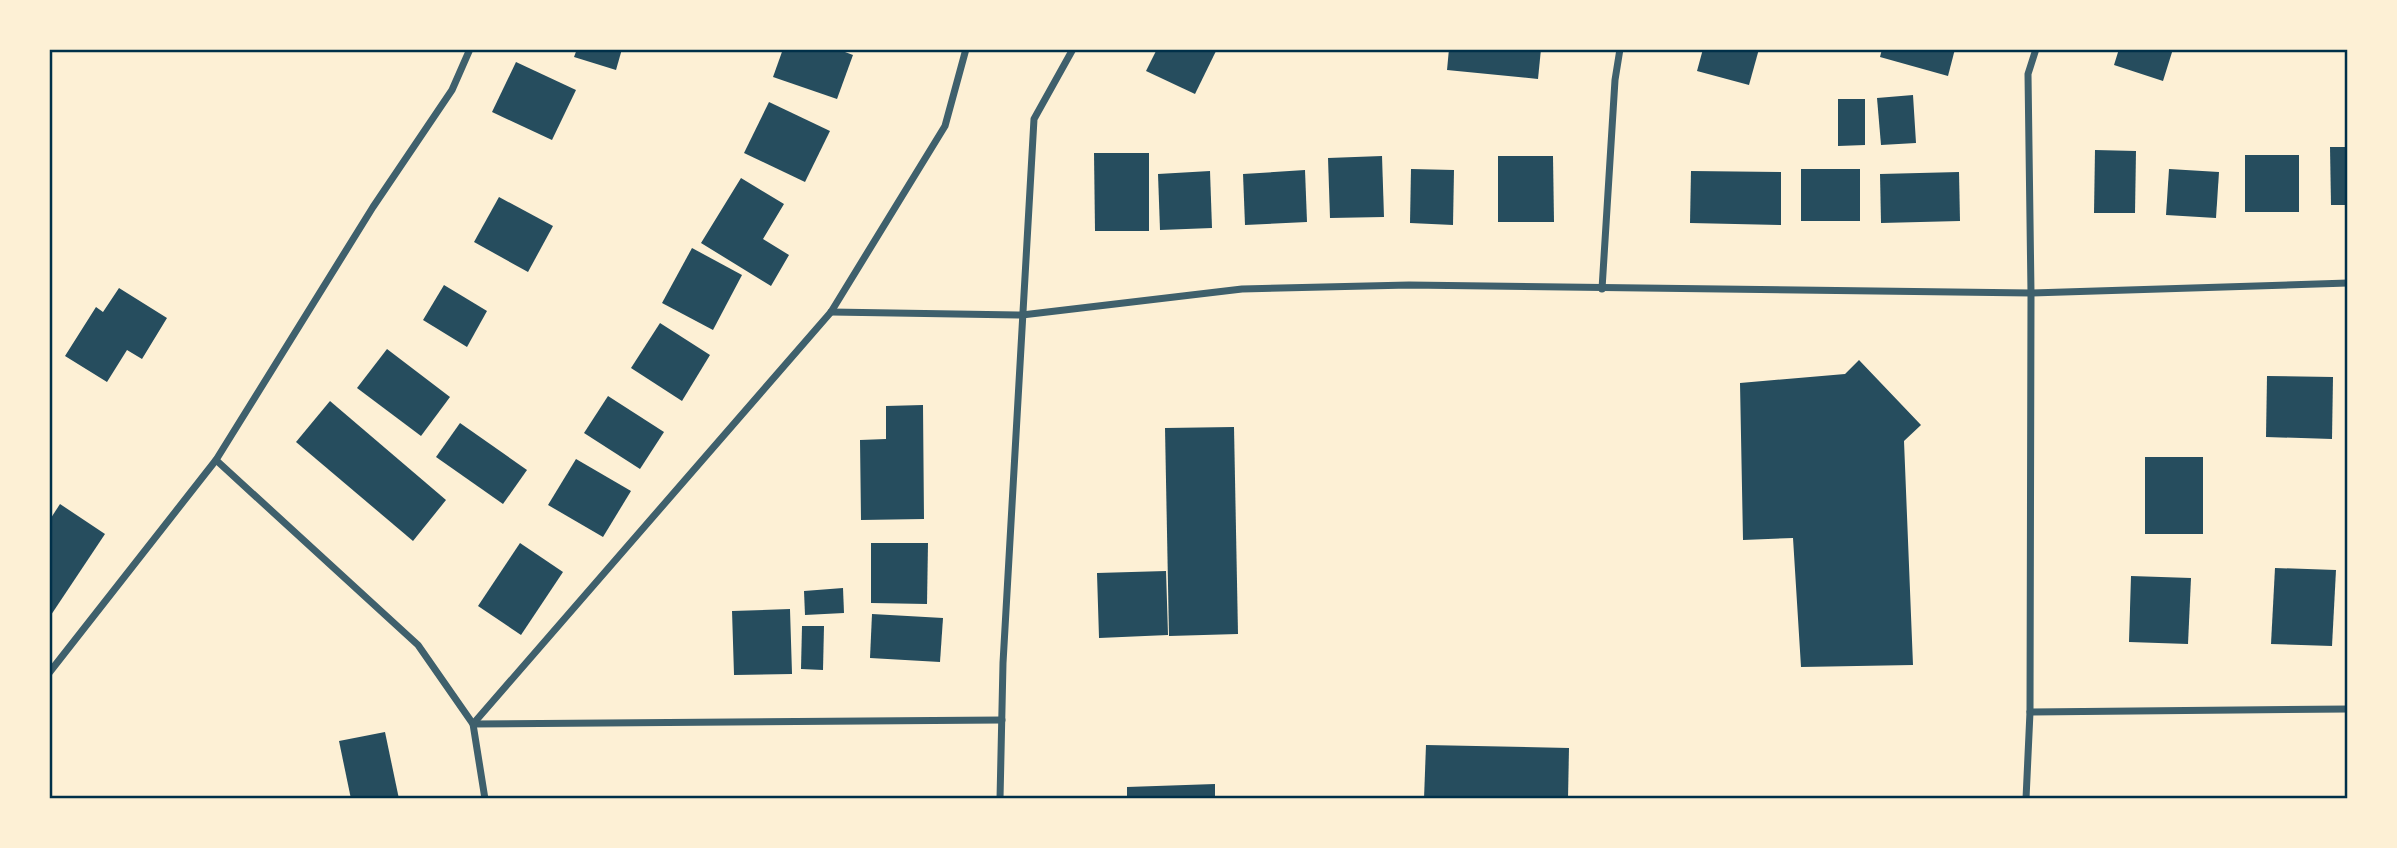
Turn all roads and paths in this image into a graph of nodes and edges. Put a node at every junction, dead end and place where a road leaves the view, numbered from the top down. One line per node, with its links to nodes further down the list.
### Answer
1 (470, 49): 11 (street)
2 (966, 49): 9 (street)
3 (1073, 49): 10 (street)
4 (1620, 49): 7 (street)
5 (2036, 49): 8 (street)
6 (2348, 283): 8 (street)
7 (1602, 289): 8 (street); 10 (street)
8 (2031, 293): 14 (street)
9 (831, 312): 10 (street); 16 (street)
10 (1022, 315): 15 (street)
11 (216, 460): 12 (street); 16 (street)
12 (49, 673)
13 (2348, 709): 14 (street)
14 (2030, 712): 19 (street)
15 (1002, 720): 16 (street); 18 (street)
16 (473, 724): 17 (street)
17 (485, 799)
18 (1000, 799)
19 (2026, 799)

